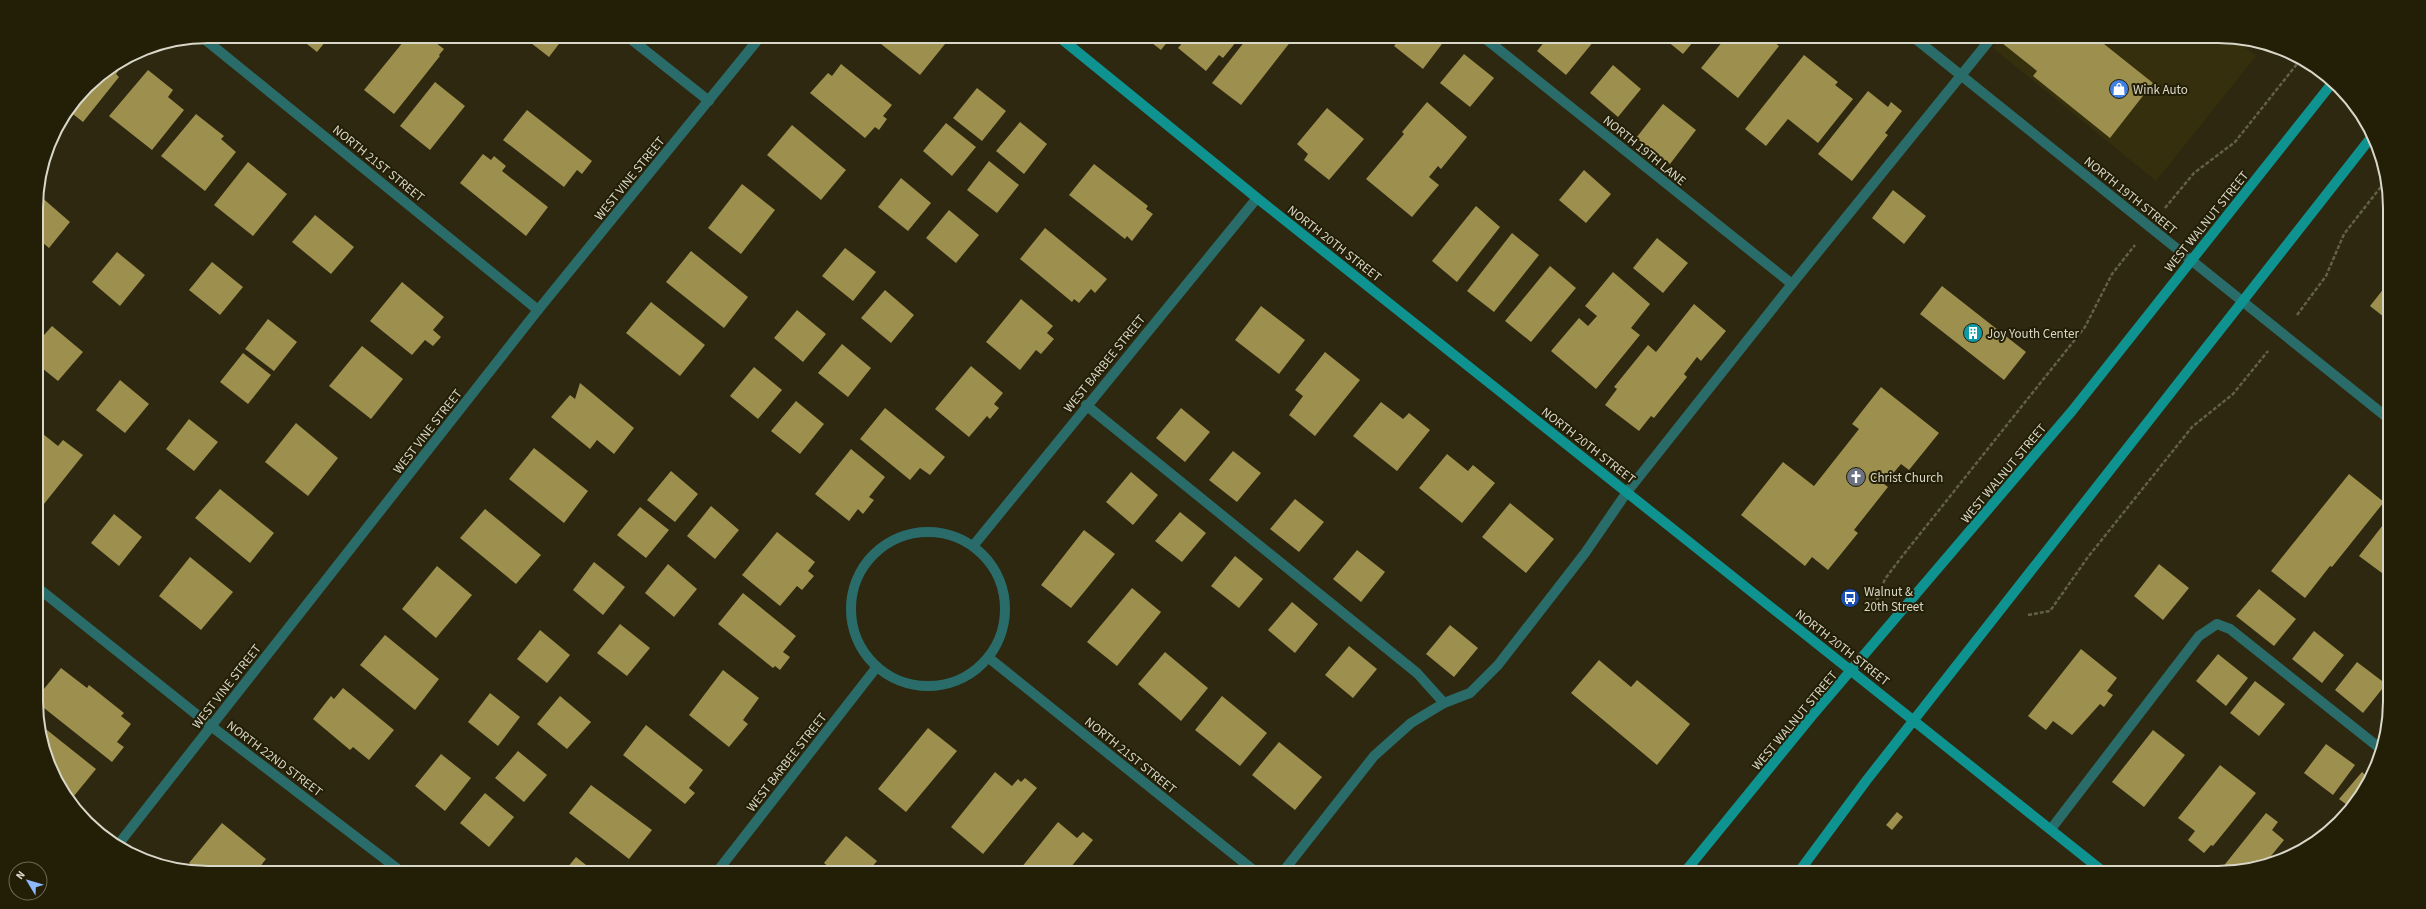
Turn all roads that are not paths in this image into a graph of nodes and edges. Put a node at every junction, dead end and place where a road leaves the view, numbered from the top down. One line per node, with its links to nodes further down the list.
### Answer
1 (209, 43): 16 (street, NORTH 21ST STREET)
2 (636, 43): 10 (street)
3 (755, 43): 10 (street, WEST VINE STREET)
4 (1067, 43): 12 (main road, NORTH 20TH STREET)
5 (1491, 43): 14 (street, NORTH 19TH LANE)
6 (1921, 43): 8 (street, NORTH 19TH STREET)
7 (1988, 43): 8 (street)
8 (1962, 76): 13 (street, NORTH 19TH STREET); 14 (street)
9 (2330, 86): 13 (main road, WEST WALNUT STREET)
10 (709, 101): 16 (street, WEST VINE STREET)
11 (2369, 142): 15 (main road)
12 (1258, 198): 17 (street, WEST BARBEE STREET); 19 (main road, NORTH 20TH STREET)
13 (2191, 261): 15 (street, NORTH 19TH STREET); 24 (main road, WEST WALNUT STREET)
14 (1792, 284): 19 (street)
15 (2243, 303): 18 (street, NORTH 19TH STREET); 26 (main road)
16 (538, 310): 27 (street, WEST VINE STREET)
17 (1086, 405): 20 (street, WEST BARBEE STREET); 25 (street)
18 (2383, 414)
19 (1628, 492): 24 (main road, NORTH 20TH STREET); 25 (street)
20 (973, 546): 22 (street); 23 (street)
21 (43, 592): 27 (street, NORTH 22ND STREET)
22 (989, 658): 23 (street); 33 (street, NORTH 21ST STREET)
23 (876, 668): 32 (street, WEST BARBEE STREET)
24 (1852, 671): 26 (main road, NORTH 20TH STREET); 35 (main road, WEST WALNUT STREET)
25 (1444, 703): 34 (street)
26 (1914, 720): 29 (main road, NORTH 20TH STREET); 36 (main road)
27 (211, 726): 30 (street, WEST VINE STREET); 31 (street, NORTH 22ND STREET)
28 (2377, 746): 29 (street)
29 (2051, 829): 37 (main road, NORTH 20TH STREET)
30 (121, 841)
31 (394, 866)
32 (721, 866)
33 (1248, 866)
34 (1288, 866)
35 (1692, 866)
36 (1803, 866)
37 (2096, 866)

